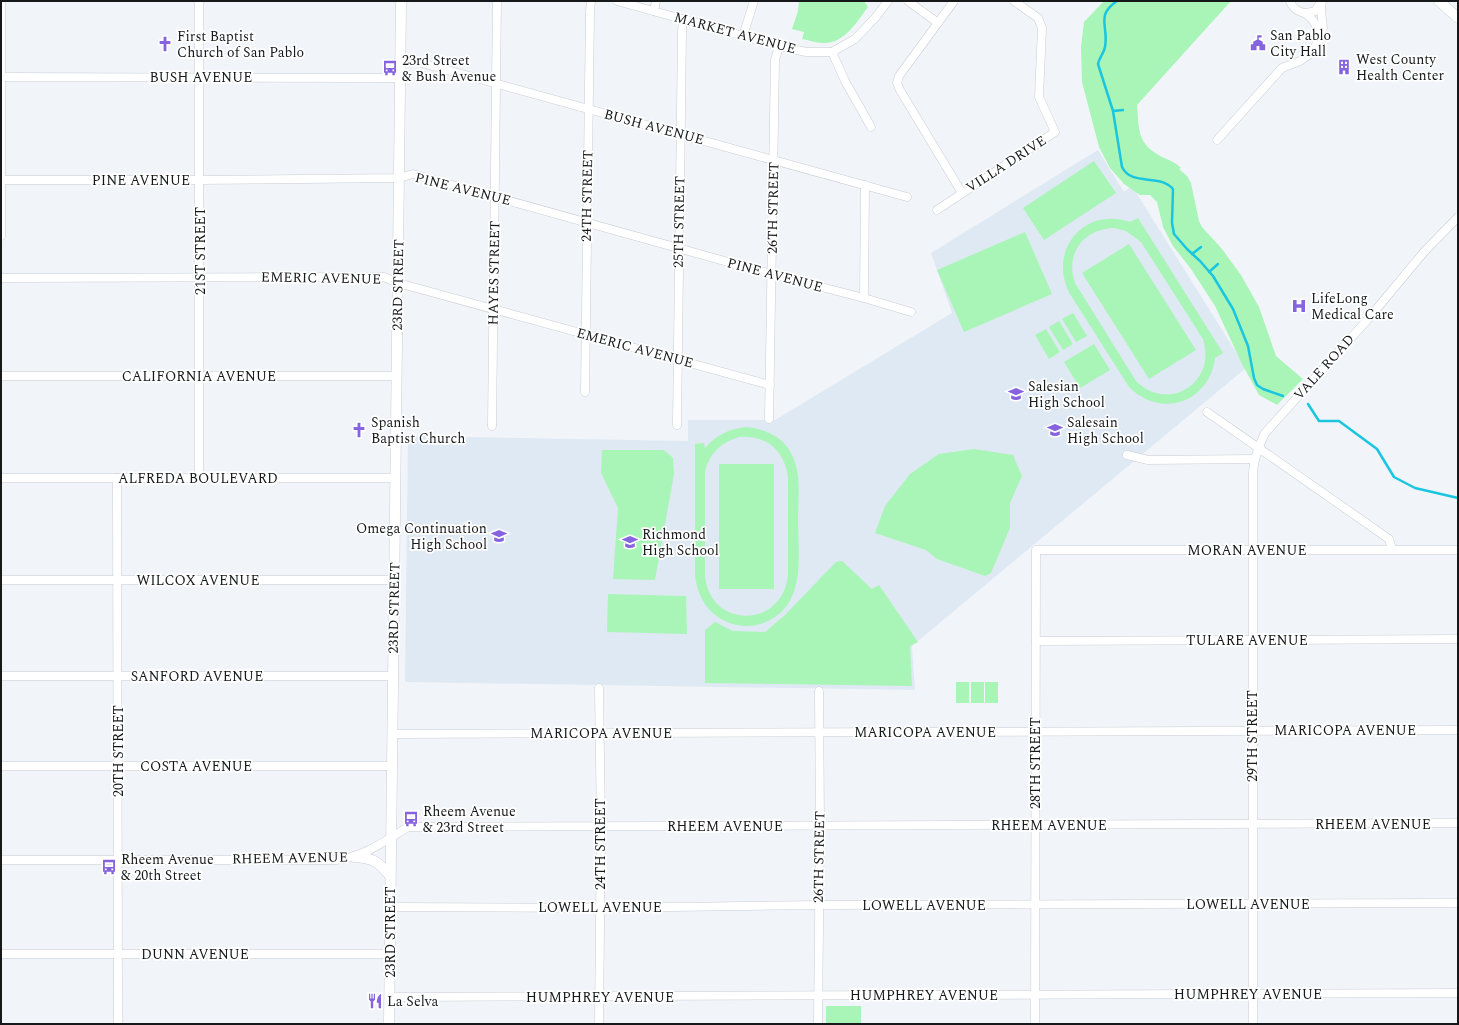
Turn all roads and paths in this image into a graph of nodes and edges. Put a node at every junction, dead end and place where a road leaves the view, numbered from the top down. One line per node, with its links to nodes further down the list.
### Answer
1 (2, 1): 26 (street)
2 (199, 1): 27 (street, 21ST STREET)
3 (401, 1): 25 (main road, 23RD STREET)
4 (497, 1): 29 (street, HAYES STREET)
5 (591, 1): 30 (street, 24TH STREET)
6 (617, 1): 16 (street, MARKET AVENUE)
7 (656, 1): 16 (street)
8 (754, 1): 21 (street)
9 (888, 1): 24 (street)
10 (908, 1): 20 (street)
11 (954, 1): 20 (street, VILLA DRIVE)
12 (1014, 1): 39 (street, VILLA DRIVE)
13 (1290, 1): 17 (street)
14 (1322, 1): 17 (street); 22 (street)
15 (1439, 1): 18 (main road)
16 (654, 11): 19 (street, MARKET AVENUE)
17 (1304, 13): 22 (street)
18 (1458, 18)
19 (684, 19): 21 (street, MARKET AVENUE); 32 (street, 25TH STREET)
20 (938, 23): 39 (street, VILLA DRIVE)
21 (743, 36): 23 (street, MARKET AVENUE)
22 (1319, 41): 33 (street)
23 (780, 46): 24 (street, MARKET AVENUE); 34 (street, 26TH STREET)
24 (832, 52): 31 (street)
25 (400, 57): 28 (main road, 23RD STREET); 29 (street, BUSH AVENUE)
26 (1, 77): 27 (street, BUSH AVENUE); 36 (street)
27 (199, 77): 28 (street, BUSH AVENUE); 37 (street, 21ST STREET)
28 (400, 78): 35 (main road, 23RD STREET)
29 (496, 84): 30 (street, BUSH AVENUE); 40 (street, HAYES STREET)
30 (589, 109): 32 (street, BUSH AVENUE); 44 (street, 24TH STREET)
31 (871, 127)
32 (680, 134): 34 (street, BUSH AVENUE); 46 (street, 25TH STREET)
33 (1217, 140)
34 (773, 159): 38 (street, BUSH AVENUE); 47 (street, 26TH STREET)
35 (399, 178): 37 (street, PINE AVENUE); 40 (street, PINE AVENUE); 50 (main road, 23RD STREET)
36 (1, 180): 37 (street, PINE AVENUE); 45 (street)
37 (200, 180): 48 (street, 21ST STREET)
38 (865, 185): 41 (street, BUSH AVENUE); 51 (street)
39 (962, 193): 42 (street)
40 (495, 197): 44 (street, PINE AVENUE); 52 (street, HAYES STREET)
41 (907, 197)
42 (937, 210)
43 (1458, 217): 65 (street, VALE ROAD)
44 (587, 223): 46 (street, PINE AVENUE); 54 (street, 24TH STREET)
45 (1, 236)
46 (679, 249): 47 (street, PINE AVENUE); 55 (street, 25TH STREET)
47 (771, 274): 51 (street, PINE AVENUE); 59 (street, 26TH STREET)
48 (200, 277): 49 (street, EMERIC AVENUE); 50 (street, EMERIC AVENUE); 57 (street, 21ST STREET)
49 (1, 278)
50 (398, 283): 52 (street, EMERIC AVENUE); 58 (main road, 23RD STREET)
51 (864, 298): 53 (street, PINE AVENUE)
52 (494, 310): 54 (street, EMERIC AVENUE); 64 (street, HAYES STREET)
53 (911, 312)
54 (586, 335): 55 (street, EMERIC AVENUE); 60 (street, 24TH STREET)
55 (678, 360): 59 (street, EMERIC AVENUE); 63 (street, 25TH STREET)
56 (1, 376): 57 (street, CALIFORNIA AVENUE)
57 (200, 376): 58 (street, CALIFORNIA AVENUE); 70 (street, 21ST STREET)
58 (396, 376): 71 (main road, 23RD STREET)
59 (770, 385): 62 (street, 26TH STREET)
60 (585, 392)
61 (1206, 412): 65 (street)
62 (769, 419)
63 (677, 425)
64 (492, 426)
65 (1258, 448): 67 (street, 29TH STREET); 72 (street)
66 (1127, 455): 67 (street)
67 (1255, 459): 74 (street, 29TH STREET)
68 (1, 478): 69 (street, ALFREDA BOULEVARD)
69 (117, 478): 70 (street, ALFREDA BOULEVARD); 77 (street, 20TH STREET)
70 (199, 478): 71 (street, ALFREDA BOULEVARD)
71 (395, 478): 78 (main road, 23RD STREET)
72 (1392, 549): 74 (street, MORAN AVENUE); 75 (street, MORAN AVENUE)
73 (1036, 550): 74 (street, MORAN AVENUE); 81 (street, 28TH STREET)
74 (1253, 550): 80 (street, 29TH STREET)
75 (1458, 550)
76 (1, 580): 77 (street, WILCOX AVENUE)
77 (117, 580): 78 (street, WILCOX AVENUE); 83 (street, 20TH STREET)
78 (394, 580): 84 (main road, 23RD STREET)
79 (1458, 639): 80 (street, TULARE AVENUE)
80 (1252, 640): 81 (street, TULARE AVENUE); 87 (street, 29TH STREET)
81 (1036, 641): 90 (street, 28TH STREET)
82 (1, 676): 83 (street, SANFORD AVENUE)
83 (118, 676): 84 (street, SANFORD AVENUE); 95 (street, 20TH STREET)
84 (393, 676): 92 (main road, 23RD STREET)
85 (599, 688): 91 (street, 24TH STREET)
86 (819, 691): 89 (street, 26TH STREET)
87 (1252, 730): 88 (street, MARICOPA AVENUE); 90 (street, MARICOPA AVENUE); 96 (street, 29TH STREET)
88 (1458, 730)
89 (819, 732): 90 (street, MARICOPA AVENUE); 91 (street, MARICOPA AVENUE); 99 (street, 26TH STREET)
90 (1035, 732): 98 (street, 28TH STREET)
91 (599, 733): 92 (street, MARICOPA AVENUE); 100 (street, 24TH STREET)
92 (392, 734): 94 (main road, 23RD STREET)
93 (1, 766): 95 (street, COSTA AVENUE)
94 (392, 766): 95 (street, COSTA AVENUE); 101 (main road, 23RD STREET)
95 (118, 767): 104 (street, 20TH STREET)
96 (1252, 824): 97 (street, RHEEM AVENUE); 98 (street, RHEEM AVENUE); 108 (street, 29TH STREET)
97 (1458, 824)
98 (1035, 825): 99 (street, RHEEM AVENUE); 107 (street, 28TH STREET)
99 (820, 826): 100 (street, RHEEM AVENUE); 109 (street, 26TH STREET)
100 (601, 827): 101 (street, RHEEM AVENUE); 111 (street, 24TH STREET)
101 (391, 837): 102 (street, RHEEM AVENUE); 105 (main road, 23RD STREET)
102 (354, 857): 104 (street, RHEEM AVENUE); 105 (main road)
103 (1, 860): 104 (street, RHEEM AVENUE)
104 (118, 860): 113 (street, 20TH STREET)
105 (390, 876): 110 (main road, 23RD STREET)
106 (1458, 903): 108 (street, LOWELL AVENUE)
107 (1035, 904): 108 (street, LOWELL AVENUE); 109 (street, LOWELL AVENUE); 116 (street, 28TH STREET)
108 (1253, 904): 117 (street, 29TH STREET)
109 (818, 905): 111 (street, LOWELL AVENUE); 118 (street, 26TH STREET)
110 (390, 907): 111 (street, LOWELL AVENUE); 114 (main road, 23RD STREET)
111 (600, 908): 120 (street, 24TH STREET)
112 (1, 954): 113 (street, DUNN AVENUE)
113 (118, 954): 114 (street, DUNN AVENUE); 121 (street, 20TH STREET)
114 (390, 954): 119 (main road, 23RD STREET)
115 (1458, 993): 117 (street, HUMPHREY AVENUE)
116 (1035, 995): 117 (street, HUMPHREY AVENUE); 118 (street, HUMPHREY AVENUE); 125 (street, 28TH STREET)
117 (1253, 995): 126 (street, 29TH STREET)
118 (818, 996): 120 (street, HUMPHREY AVENUE); 124 (street, 26TH STREET)
119 (389, 997): 120 (street, HUMPHREY AVENUE); 122 (main road, 23RD STREET)
120 (599, 997): 123 (street, 24TH STREET)
121 (118, 1024)
122 (389, 1024)
123 (599, 1024)
124 (818, 1024)
125 (1035, 1024)
126 (1253, 1024)

